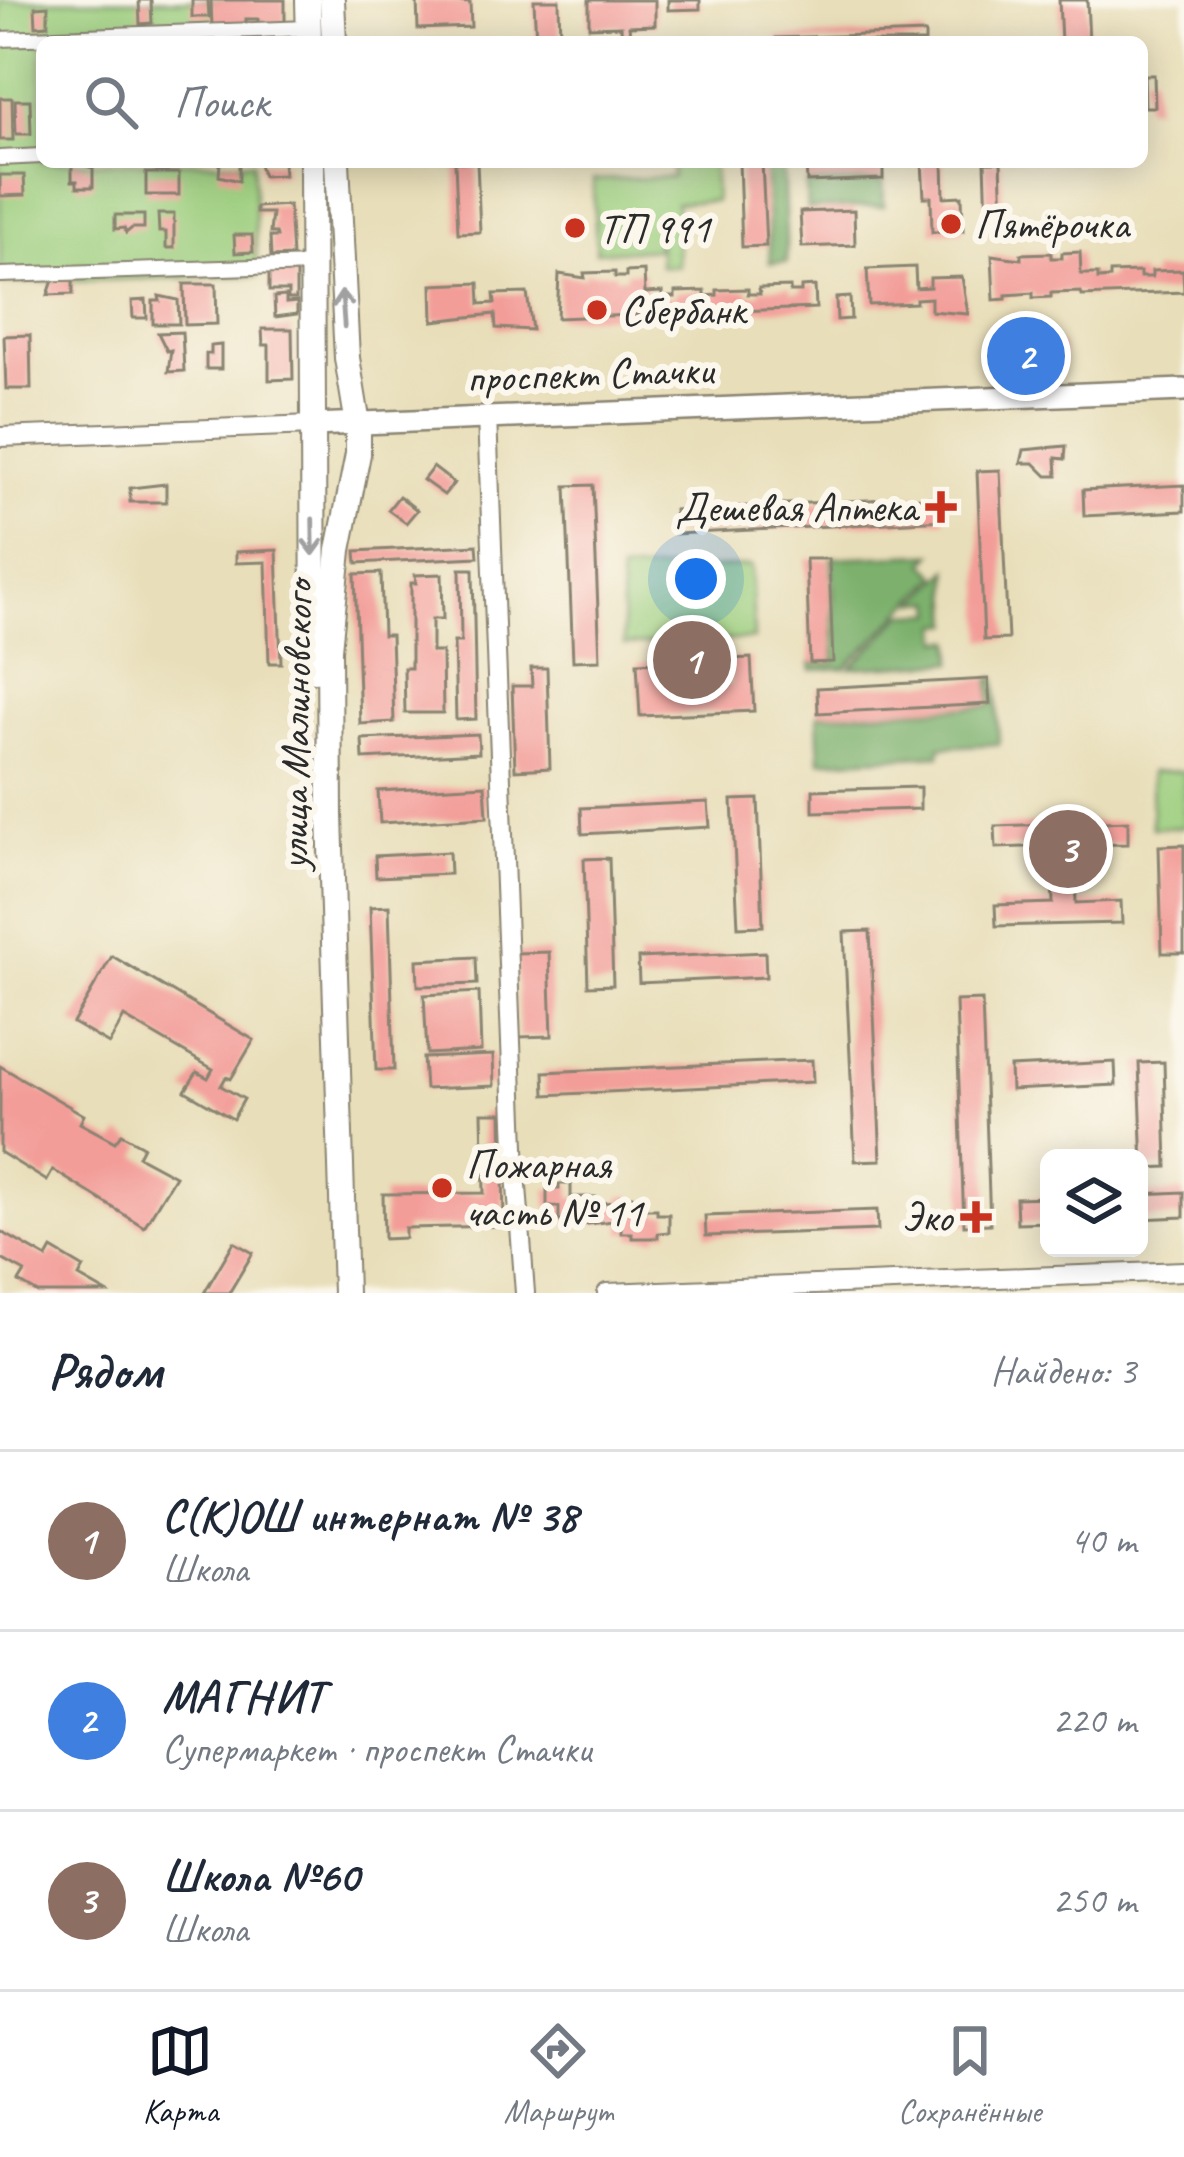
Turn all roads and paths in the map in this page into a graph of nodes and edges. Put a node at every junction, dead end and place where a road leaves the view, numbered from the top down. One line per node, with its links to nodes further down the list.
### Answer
1 (308, 0): 3 (highway)
2 (332, 0): 5 (highway)
3 (309, 35): 4 (street)
4 (232, 36)
5 (334, 36)
6 (0, 39): 7 (street)
7 (36, 39)
8 (36, 156): 9 (street)
9 (0, 158)
10 (312, 168): 12 (highway, улица Малиновского)
11 (337, 168): 16 (highway, улица Малиновского, one-way to 11)
12 (313, 265): 13 (street); 17 (highway, улица Малиновского)
13 (0, 275)
14 (1184, 390): 15 (main road, проспект Стачки)
15 (487, 416): 16 (main road, проспект Стачки); 22 (street)
16 (358, 424): 17 (main road, проспект Стачки); 21 (highway, улица Малиновского)
17 (314, 425): 18 (street, проспект Стачки); 20 (highway, улица Малиновского, one-way to 20)
18 (0, 437)
19 (1184, 1271): 23 (street)
20 (331, 1293)
21 (345, 1293)
22 (524, 1293)
23 (607, 1293)

